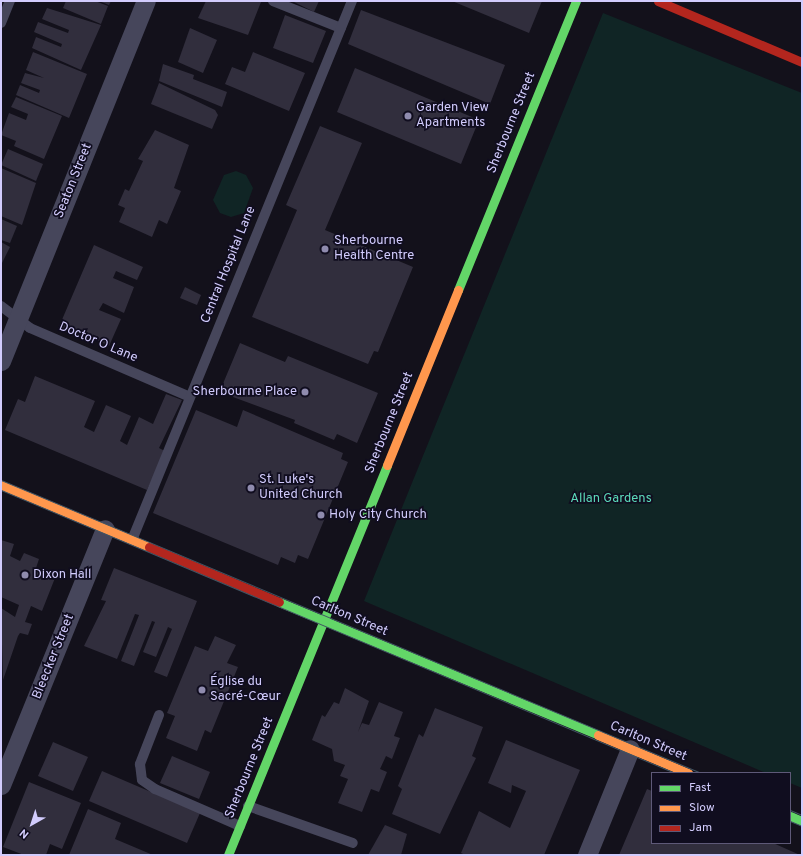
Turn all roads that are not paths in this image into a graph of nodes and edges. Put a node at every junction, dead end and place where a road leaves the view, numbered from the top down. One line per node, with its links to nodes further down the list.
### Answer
1 (10, 1): 7 (lane)
2 (146, 1): 11 (street, Seaton Street)
3 (273, 1): 8 (lane)
4 (352, 1): 8 (lane, Central Hospital Lane)
5 (576, 1): 17 (street, Sherbourne Street)
6 (658, 1): 9 (street)
7 (1, 23)
8 (341, 28): 13 (lane, Central Hospital Lane)
9 (802, 62)
10 (1, 306): 11 (lane, Doctor O Lane)
11 (19, 316): 12 (street, Seaton Street); 13 (lane, Doctor O Lane)
12 (1, 361)
13 (190, 397): 16 (lane, Central Hospital Lane)
14 (1, 485): 15 (street, Carlton Street)
15 (105, 529): 16 (street, Carlton Street); 21 (street, Bleecker Street)
16 (132, 540): 17 (street, Carlton Street)
17 (323, 620): 19 (street, Carlton Street); 22 (street, Sherbourne Street)
18 (159, 715): 25 (lane)
19 (630, 749): 20 (street, Carlton Street); 28 (street)
20 (686, 772)
21 (1, 785)
22 (248, 806): 25 (street, Sherbourne Street); 26 (lane)
23 (791, 816): 24 (street)
24 (802, 821)
25 (240, 826): 27 (street, Sherbourne Street)
26 (353, 843)
27 (229, 855)
28 (587, 855)

